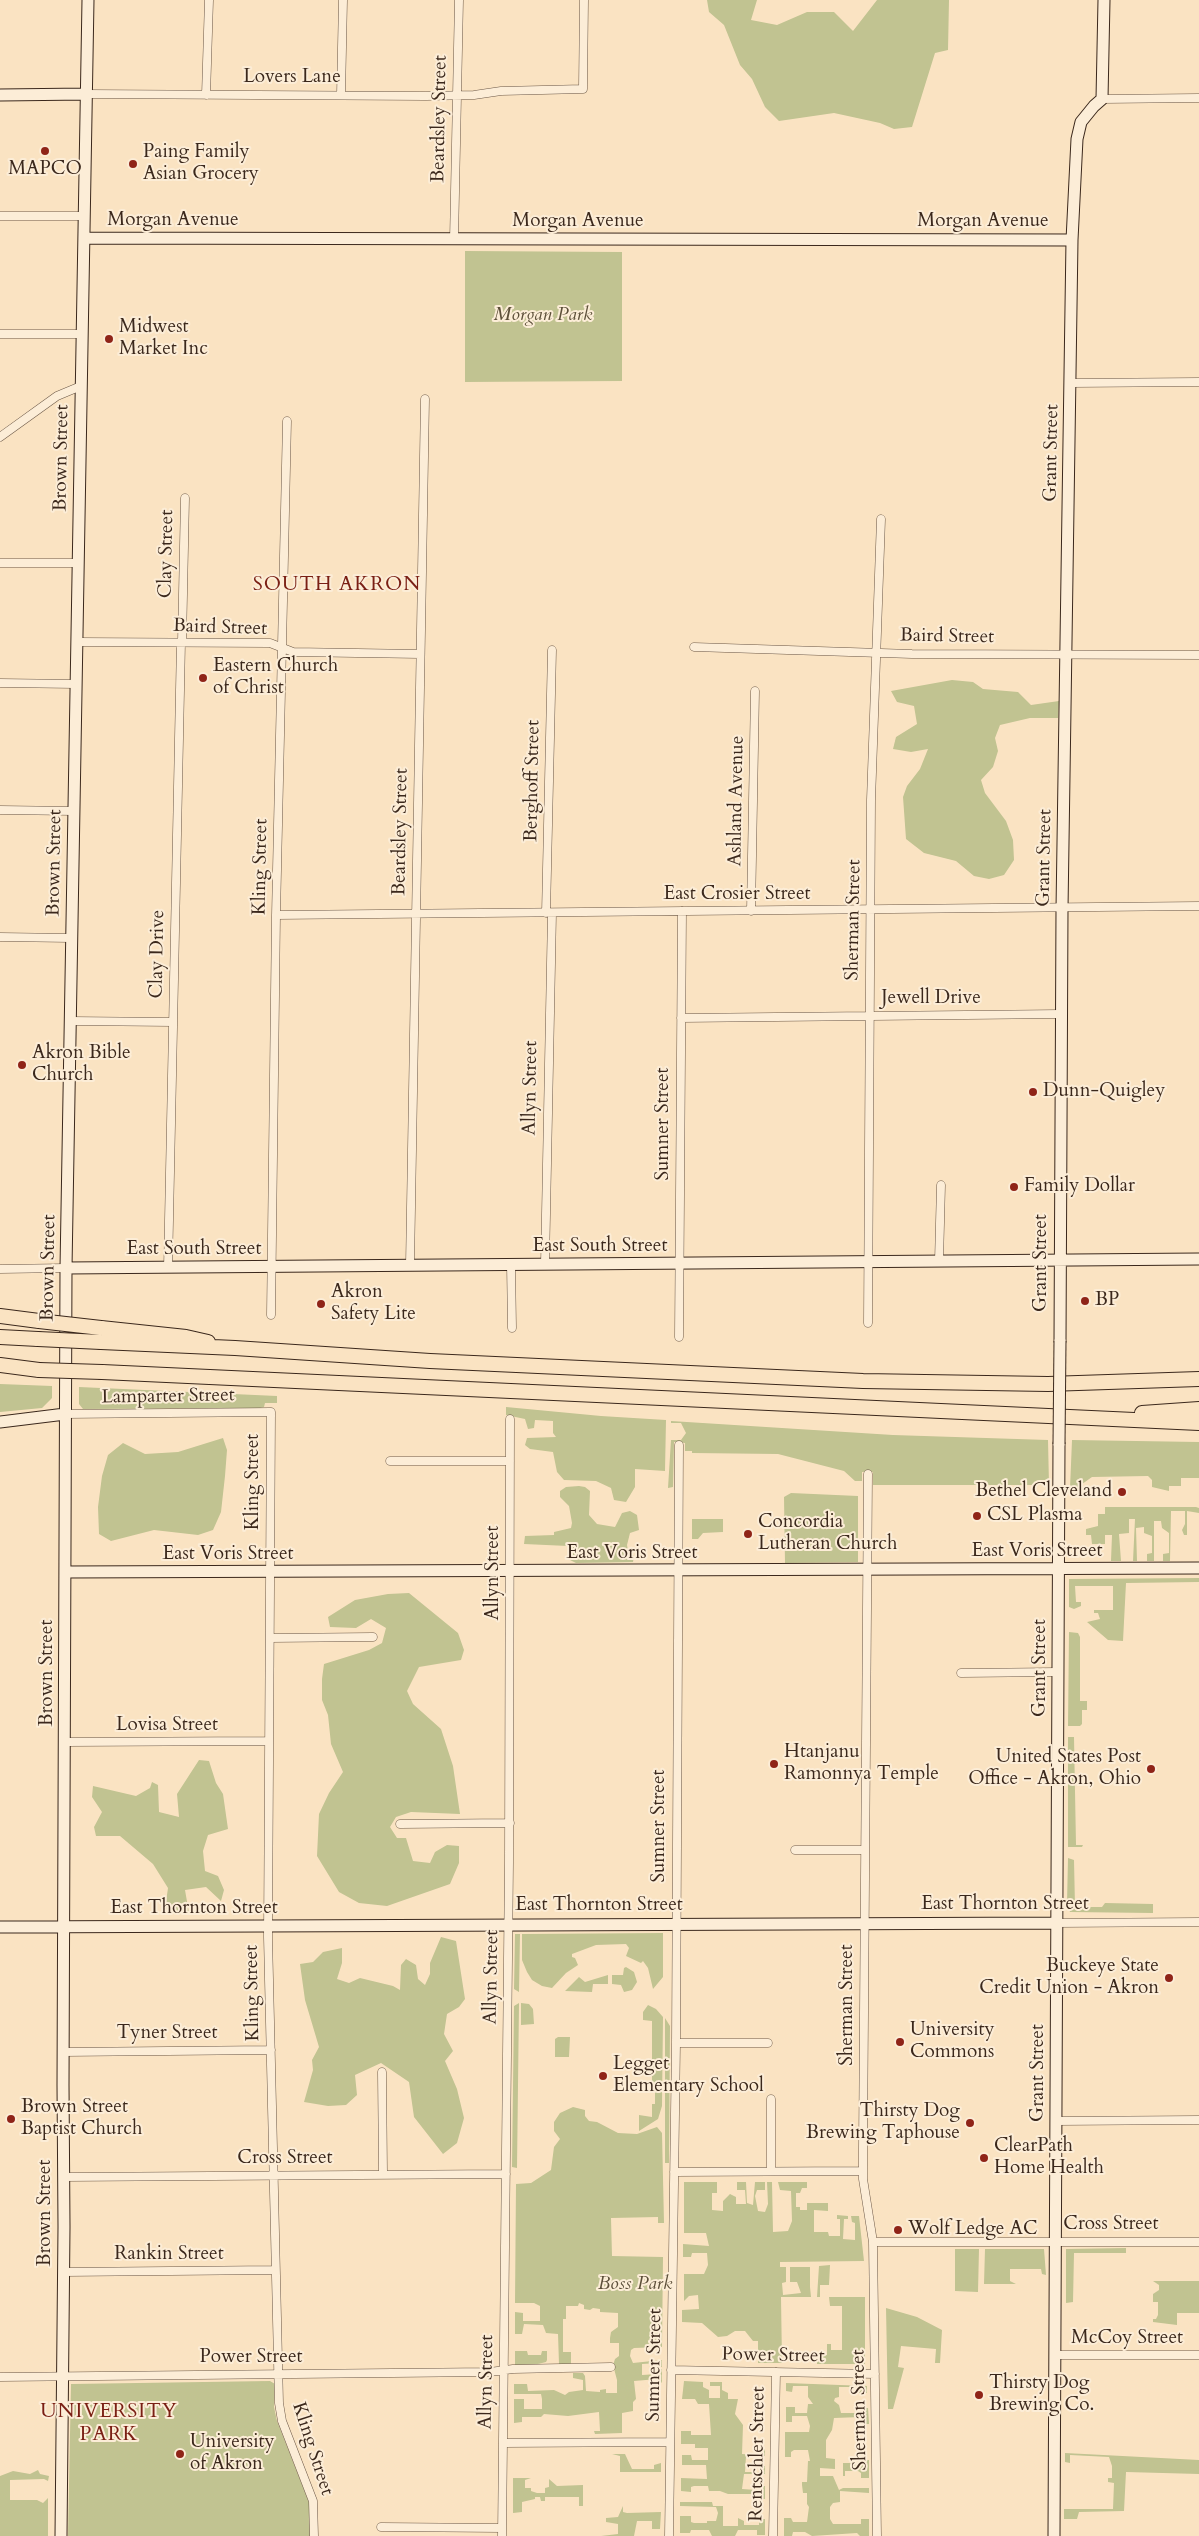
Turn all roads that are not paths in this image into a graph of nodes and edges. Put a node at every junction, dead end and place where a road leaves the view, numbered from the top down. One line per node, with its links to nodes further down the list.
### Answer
1 (88, 0): 7 (main road, Brown Street)
2 (209, 0): 9 (street)
3 (343, 0): 10 (street)
4 (459, 0): 11 (street, Beardsley Street)
5 (584, 0): 11 (street, Lovers Lane)
6 (1104, 0): 13 (main road)
7 (86, 94): 8 (main road, Lovers Lane); 9 (street, Lovers Lane); 15 (main road, Brown Street)
8 (0, 95)
9 (206, 95): 10 (street, Lovers Lane)
10 (341, 95): 11 (street, Lovers Lane)
11 (457, 96): 17 (street, Beardsley Street)
12 (1199, 98): 13 (street)
13 (1102, 99): 18 (main road, Grant Street)
14 (0, 216): 15 (street, Morgan Avenue)
15 (84, 216): 16 (main road, Brown Street)
16 (84, 238): 17 (main road, Morgan Avenue); 20 (main road, Brown Street)
17 (454, 240): 18 (main road, Morgan Avenue)
18 (1072, 240): 22 (main road, Grant Street)
19 (0, 334): 20 (street)
20 (82, 334): 23 (main road, Brown Street)
21 (1199, 382): 22 (street)
22 (1071, 383): 38 (main road, Grant Street)
23 (81, 386): 26 (street); 30 (main road, Brown Street)
24 (426, 399): 37 (street, Beardsley Street)
25 (287, 421): 34 (street, Kling Street)
26 (0, 437)
27 (185, 498): 32 (street, Clay Street)
28 (881, 519): 36 (street, Sherman Street)
29 (0, 563): 30 (street)
30 (78, 563): 31 (main road, Brown Street)
31 (77, 642): 32 (street, Baird Street); 41 (main road, Brown Street)
32 (182, 642): 34 (street, Baird Street); 59 (street, Clay Drive)
33 (694, 646): 36 (street, Baird Street)
34 (282, 648): 37 (street, Baird Street); 52 (street, Kling Street)
35 (552, 650): 51 (street, Berghoff Street)
36 (875, 652): 38 (street, Baird Street); 47 (street, Sherman Street)
37 (420, 654): 50 (street, Beardsley Street)
38 (1065, 654): 39 (street, Baird Street); 46 (main road, Grant Street)
39 (1199, 655)
40 (0, 683): 41 (street)
41 (76, 684): 44 (main road, Brown Street)
42 (755, 691): 49 (street, Ashland Avenue)
43 (0, 810): 44 (street)
44 (74, 810): 54 (main road, Brown Street)
45 (1199, 906): 46 (street, East Crosier Street)
46 (1062, 909): 47 (street, East Crosier Street); 55 (main road, Grant Street)
47 (870, 910): 49 (street, East Crosier Street); 56 (street, Sherman Street)
48 (682, 911): 49 (street, East Crosier Street); 51 (street, East Crosier Street); 57 (street, Sumner Street)
49 (751, 911)
50 (416, 913): 51 (street, East Crosier Street); 52 (street, East Crosier Street); 67 (street, Beardsley Street)
51 (549, 913): 66 (street, Allyn Street)
52 (276, 915): 69 (street, Kling Street)
53 (0, 937): 54 (street)
54 (72, 938): 58 (main road, Brown Street)
55 (1061, 1014): 56 (street, Jewell Drive); 62 (main road, Grant Street)
56 (869, 1015): 57 (street, Jewell Drive); 63 (street, Sherman Street)
57 (681, 1018): 68 (street, Sumner Street)
58 (70, 1022): 59 (street); 71 (main road, Brown Street)
59 (173, 1022): 72 (street, Clay Drive)
60 (941, 1185): 64 (street)
61 (1199, 1259): 62 (main road, East South Street)
62 (1060, 1260): 64 (main road, East South Street); 97 (main road, Grant Street, bridge)
63 (868, 1262): 64 (main road, East South Street); 68 (main road, East South Street); 75 (street, Sherman Street)
64 (939, 1262)
65 (511, 1264): 66 (main road, East South Street); 67 (main road, East South Street); 76 (street)
66 (545, 1264): 68 (main road, East South Street)
67 (410, 1265): 69 (main road, East South Street)
68 (679, 1265): 78 (street, Sumner Street)
69 (271, 1267): 72 (main road, East South Street); 73 (street, Kling Street)
70 (0, 1268): 71 (street, East South Street)
71 (66, 1268): 72 (main road, East South Street); 86 (main road, Brown Street)
72 (168, 1268)
73 (271, 1315)
74 (0, 1316): 79 (highway, bridge)
75 (868, 1323)
76 (512, 1328)
77 (0, 1337): 79 (highway, bridge)
78 (679, 1337)
79 (236, 1348): 83 (highway)
80 (0, 1365): 81 (highway)
81 (39, 1370): 82 (highway); 87 (highway, bridge)
82 (0, 1371)
83 (1196, 1379)
84 (1199, 1409): 87 (highway)
85 (271, 1412): 86 (street, Lamparter Street); 101 (street, Kling Street)
86 (65, 1414): 89 (main road); 99 (main road, Brown Street)
87 (1074, 1417): 90 (highway)
88 (510, 1419): 93 (street, Allyn Street)
89 (0, 1422)
90 (1199, 1423)
91 (679, 1445): 98 (street, Sumner Street)
92 (390, 1461): 93 (street)
93 (510, 1461): 100 (street, Allyn Street)
94 (868, 1474): 96 (street, Sherman Street)
95 (1199, 1568): 97 (main road, East Voris Street)
96 (867, 1570): 97 (main road, East Voris Street); 98 (main road, East Voris Street); 111 (street, Sherman Street)
97 (1059, 1570): 104 (main road, Grant Street)
98 (678, 1571): 100 (main road, East Voris Street); 114 (street, Sumner Street)
99 (66, 1572): 101 (main road, East Voris Street); 107 (main road, Brown Street)
100 (509, 1572): 101 (main road, East Voris Street); 109 (street, Allyn Street)
101 (269, 1573): 103 (street, Kling Street)
102 (373, 1637): 103 (street)
103 (270, 1638): 106 (street, Kling Street)
104 (1058, 1672): 105 (street); 115 (main road, Grant Street)
105 (961, 1673)
106 (269, 1741): 107 (street, Lovisa Street); 117 (street, Kling Street)
107 (66, 1742): 118 (main road, Brown Street)
108 (400, 1824): 109 (street)
109 (510, 1824): 116 (street, Allyn Street)
110 (795, 1850): 111 (street)
111 (865, 1850): 112 (street, Sherman Street)
112 (865, 1922): 114 (main road, East Thornton Street); 115 (main road, East Thornton Street); 129 (street, Sherman Street)
113 (1199, 1922): 115 (street, East Thornton Street)
114 (676, 1923): 116 (main road, East Thornton Street); 120 (street, Sumner Street)
115 (1057, 1923): 127 (main road, Grant Street)
116 (509, 1924): 117 (main road, East Thornton Street); 132 (street, Allyn Street)
117 (268, 1926): 118 (main road, East Thornton Street); 122 (street, Kling Street)
118 (64, 1927): 119 (main road, East Thornton Street); 123 (main road, Brown Street)
119 (0, 1928)
120 (676, 2043): 121 (street); 130 (street, Sumner Street)
121 (768, 2043)
122 (271, 2050): 123 (street, Tyner Street); 133 (street, Kling Street)
123 (63, 2052): 134 (main road, Brown Street)
124 (382, 2072): 131 (street)
125 (771, 2099): 128 (street)
126 (1199, 2120): 127 (street)
127 (1056, 2121): 135 (main road, Grant Street)
128 (771, 2171): 129 (street); 130 (street)
129 (863, 2171): 136 (street, Sherman Street)
130 (674, 2172): 143 (street, Sumner Street)
131 (383, 2174): 132 (street, Cross Street); 133 (street, Cross Street)
132 (506, 2174): 144 (street, Allyn Street)
133 (273, 2175): 134 (street, Cross Street); 138 (street, Kling Street)
134 (64, 2176): 139 (main road, Brown Street)
135 (1056, 2241): 136 (street, Cross Street); 137 (street, Cross Street); 140 (main road, Grant Street)
136 (873, 2242): 147 (street, Sherman Street)
137 (1199, 2242)
138 (275, 2270): 139 (street, Rankin Street); 146 (street, Kling Street)
139 (64, 2272): 148 (main road, Brown Street)
140 (1055, 2355): 141 (street, McCoy Street); 159 (main road, Grant Street)
141 (1199, 2355)
142 (611, 2367): 144 (street, Power Street)
143 (671, 2370): 145 (street, Power Street); 150 (street, Sumner Street)
144 (503, 2372): 146 (street, Power Street); 151 (street, Allyn Street)
145 (776, 2372): 147 (street, Power Street); 157 (street, Rentschler Street)
146 (278, 2374): 148 (street, Power Street); 155 (street, Kling Street)
147 (875, 2374): 158 (street, Sherman Street)
148 (63, 2376): 149 (street, Power Street); 154 (main road, Brown Street)
149 (0, 2377)
150 (670, 2442): 151 (street); 156 (street, Sumner Street)
151 (503, 2443): 153 (street, Allyn Street)
152 (381, 2527): 153 (street)
153 (502, 2532)
154 (61, 2536)
155 (314, 2536)
156 (669, 2536)
157 (773, 2536)
158 (877, 2536)
159 (1054, 2536)

